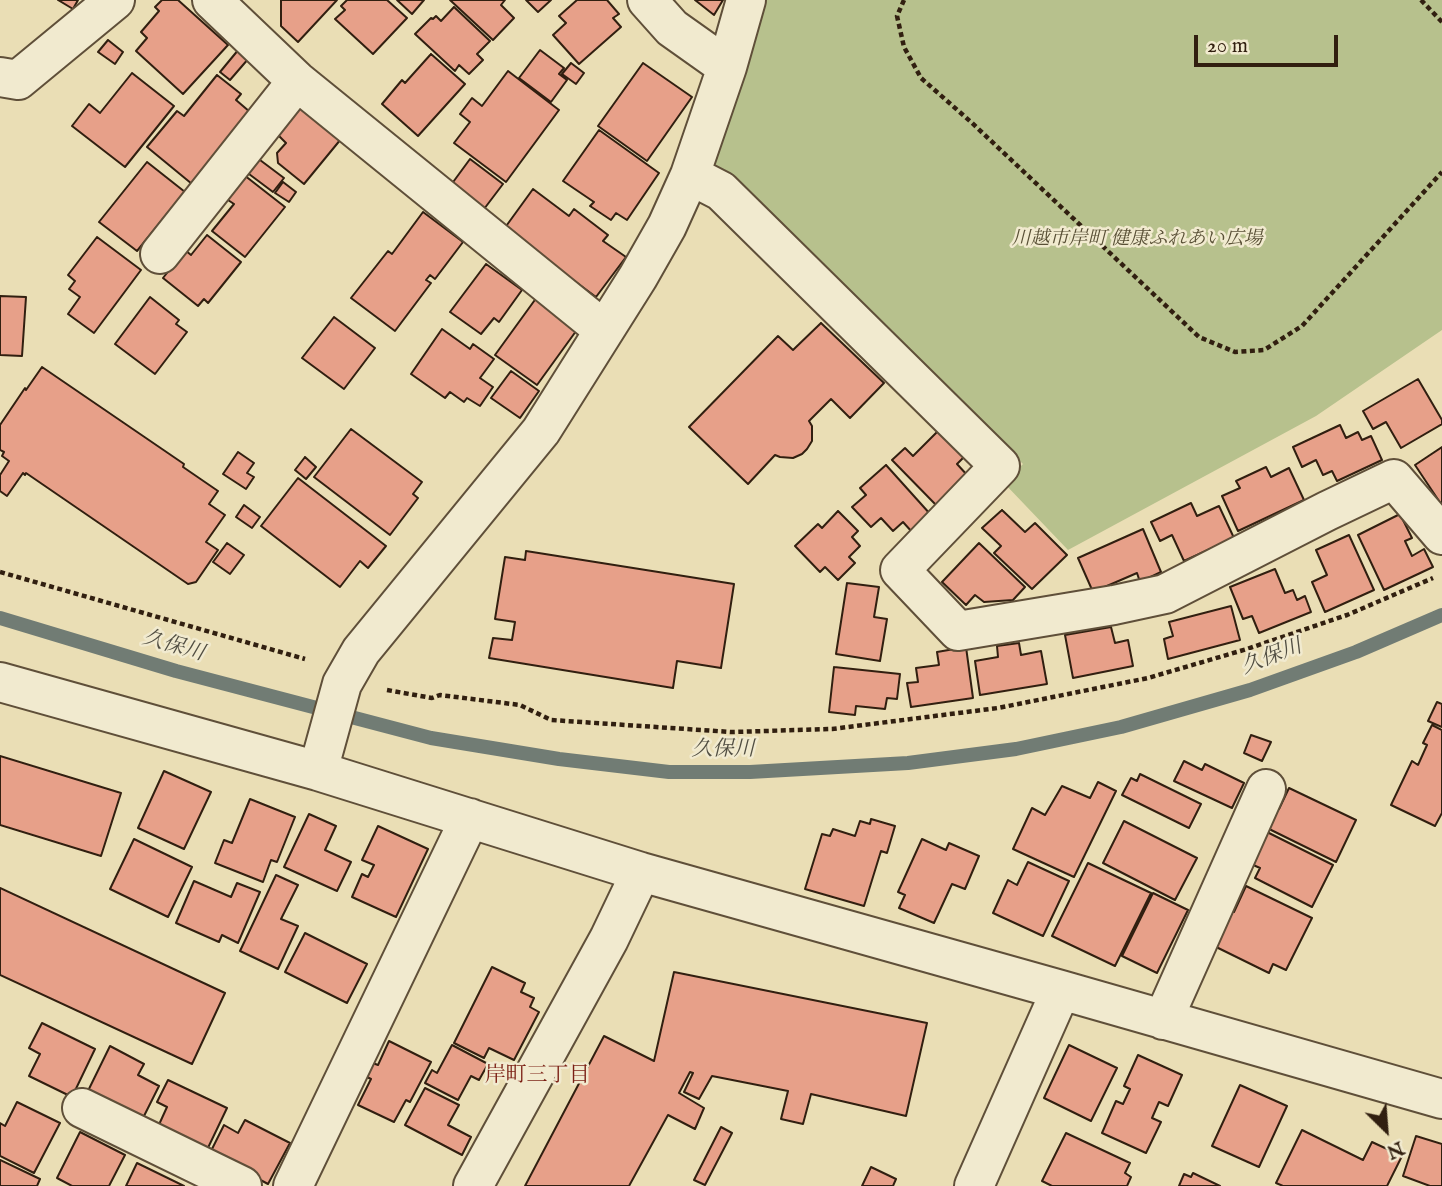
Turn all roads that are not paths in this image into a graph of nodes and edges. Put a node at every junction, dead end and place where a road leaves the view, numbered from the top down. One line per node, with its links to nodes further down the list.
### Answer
1 (115, 0): 6 (street)
2 (212, 0): 7 (street)
3 (647, 0): 5 (street)
4 (746, 0): 5 (street)
5 (727, 67): 8 (street)
6 (0, 77)
7 (297, 81): 9 (street); 10 (street)
8 (690, 174): 10 (street); 11 (street)
9 (160, 254)
10 (604, 330): 13 (street)
11 (1442, 535)
12 (0, 682): 13 (street)
13 (322, 758): 15 (street)
14 (1266, 789): 18 (street)
15 (470, 818): 16 (street); 22 (street)
16 (641, 872): 17 (street); 23 (street)
17 (1061, 990): 18 (street); 24 (street)
18 (1163, 1020): 19 (street)
19 (1442, 1099)
20 (82, 1108): 21 (street)
21 (242, 1186)
22 (293, 1186)
23 (473, 1186)
24 (974, 1186)

